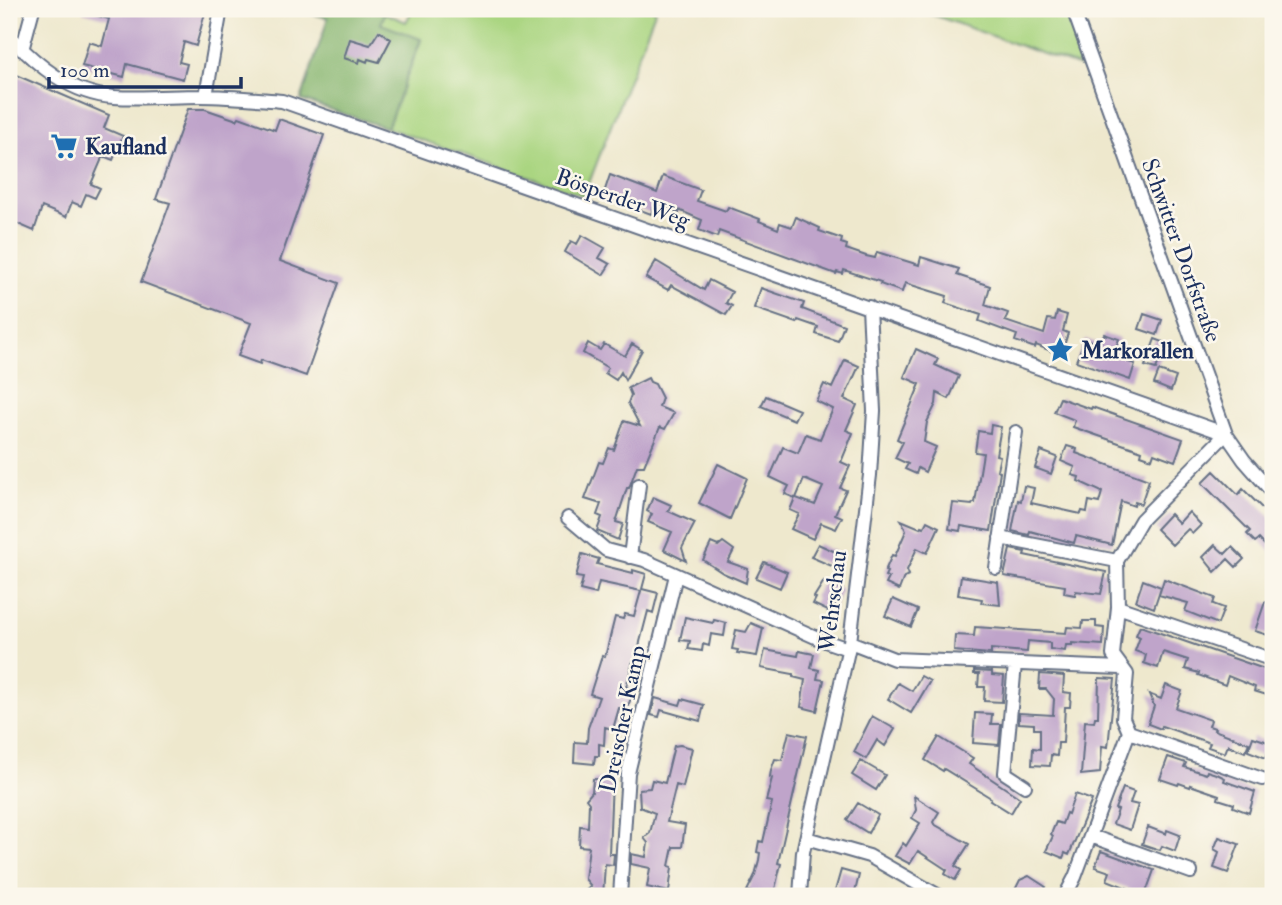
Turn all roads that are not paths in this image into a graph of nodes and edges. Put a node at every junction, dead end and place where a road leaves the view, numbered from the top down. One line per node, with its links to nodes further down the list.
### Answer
1 (33, 9): 5 (street)
2 (221, 9): 6 (street)
3 (1073, 9): 9 (street, Schwitter Dorfstraße)
4 (9, 36): 5 (street, Bösperder Weg)
5 (22, 50): 6 (street, Bösperder Weg)
6 (206, 96): 7 (street, Bösperder Weg)
7 (869, 307): 9 (street, Bösperder Weg); 19 (street, Wehrschau)
8 (1016, 432): 13 (street)
9 (1226, 435): 11 (street, Schwitter Dorfstraße); 15 (street)
10 (639, 485): 14 (street)
11 (1273, 493)
12 (568, 518): 14 (street)
13 (1000, 538): 15 (street); 16 (street)
14 (630, 556): 17 (street)
15 (1117, 561): 18 (street)
16 (996, 568)
17 (676, 575): 19 (street); 29 (street, Dreischer Kamp)
18 (1118, 607): 20 (street); 22 (street)
19 (849, 645): 21 (street); 27 (street, Wehrschau)
20 (1273, 660)
21 (1015, 664): 22 (street); 25 (street)
22 (1121, 668): 23 (street)
23 (1129, 732): 24 (street); 26 (street)
24 (1262, 779)
25 (1025, 786)
26 (1091, 836): 28 (street); 32 (street)
27 (806, 838): 30 (street, Wehrschau); 31 (street)
28 (1191, 872)
29 (620, 896)
30 (800, 896)
31 (939, 896)
32 (1065, 896)

